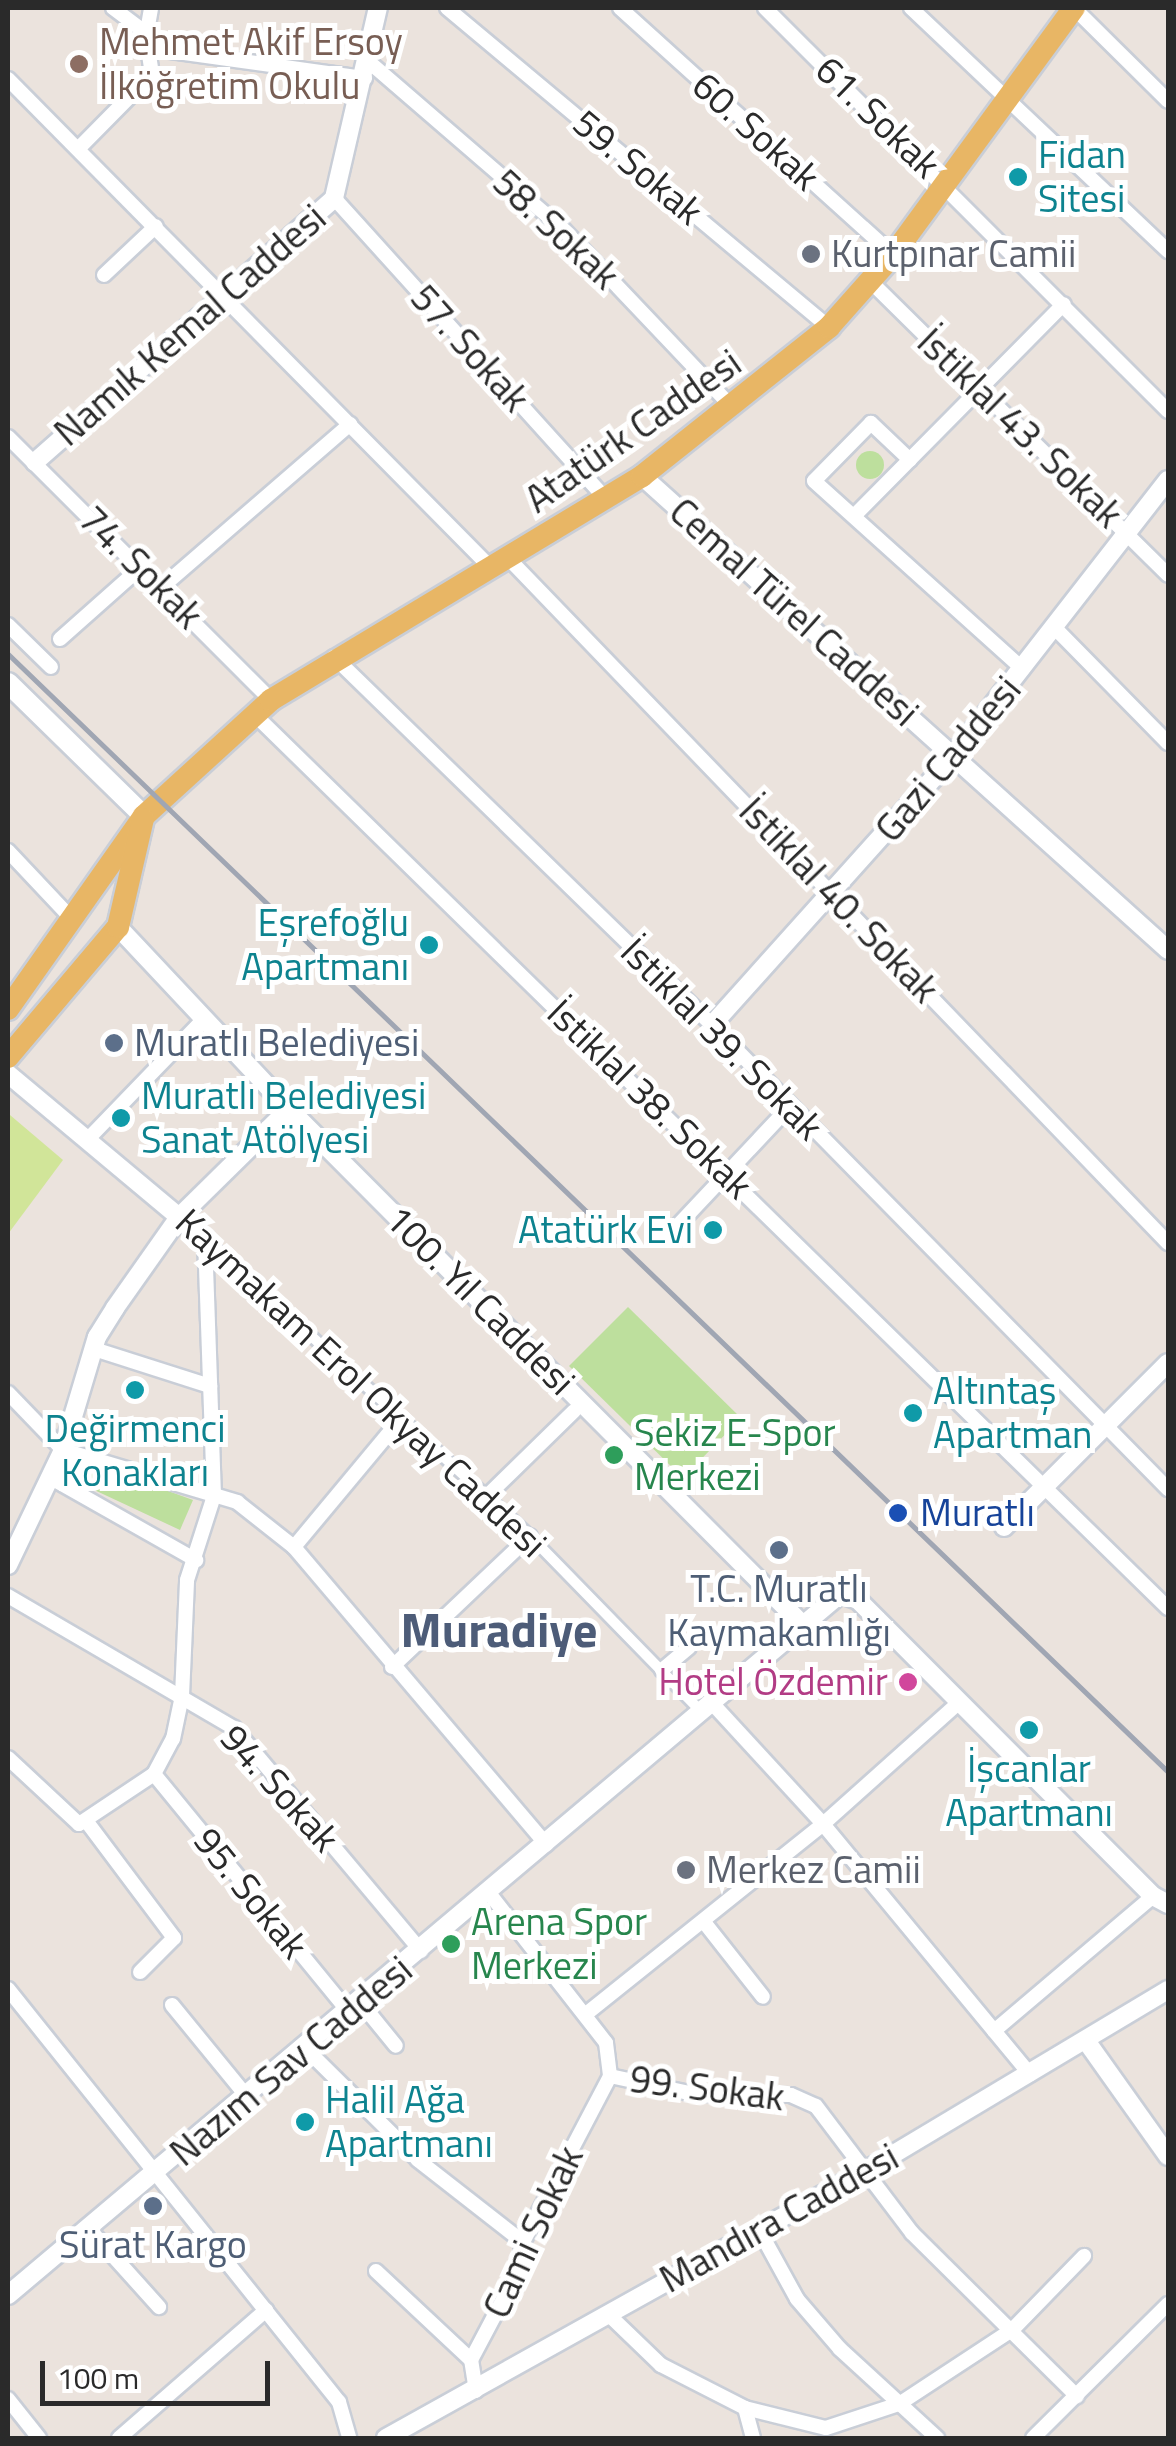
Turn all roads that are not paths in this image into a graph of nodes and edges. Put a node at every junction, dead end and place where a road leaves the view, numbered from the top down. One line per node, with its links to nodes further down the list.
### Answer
1 (113, 8): 9 (street)
2 (151, 8): 9 (street)
3 (378, 8): 10 (street, Namık Kemal Caddesi)
4 (446, 8): 24 (street, 59. Sokak)
5 (620, 8): 19 (street, 60. Sokak)
6 (765, 8): 15 (street, 61. Sokak)
7 (912, 8): 12 (street)
8 (1074, 8): 12 (main road, Atatürk Caddesi); 13 (street)
9 (146, 37): 10 (street); 14 (street)
10 (366, 69): 16 (street, Namık Kemal Caddesi); 26 (street, 58. Sokak)
11 (8, 79): 14 (street, İstiklal 40. Sokak)
12 (1009, 95): 15 (main road, Atatürk Caddesi); 18 (street)
13 (1168, 102)
14 (78, 149): 17 (street, İstiklal 40. Sokak)
15 (947, 184): 19 (main road, Atatürk Caddesi); 23 (street, 61. Sokak)
16 (334, 198): 22 (street, Namık Kemal Caddesi); 34 (street, 57. Sokak)
17 (156, 226): 20 (street); 22 (street, İstiklal 40. Sokak)
18 (1168, 251)
19 (893, 255): 21 (main road, Atatürk Caddesi)
20 (104, 275)
21 (871, 282): 24 (main road, Atatürk Caddesi); 25 (street, İstiklal 43. Sokak)
22 (226, 296): 28 (street, İstiklal 40. Sokak); 31 (street, Namık Kemal Caddesi)
23 (1064, 304): 25 (street); 27 (street, 61. Sokak)
24 (829, 327): 26 (main road, Atatürk Caddesi)
25 (980, 389): 30 (street); 36 (street, İstiklal 43. Sokak)
26 (733, 409): 32 (main road, Atatürk Caddesi)
27 (1168, 410)
28 (350, 424): 37 (street, İstiklal 40. Sokak); 40 (street)
29 (8, 437): 31 (street, 74. Sokak)
30 (910, 460): 35 (street); 35 (street)
31 (35, 462): 38 (street, 74. Sokak)
32 (642, 476): 34 (main road, Atatürk Caddesi); 50 (street, Cemal Türel Caddesi)
33 (1168, 480): 36 (street, Gazi Caddesi)
34 (606, 498): 37 (main road, Atatürk Caddesi)
35 (854, 516): 46 (street)
36 (1124, 530): 39 (street, İstiklal 43. Sokak); 42 (street, Gazi Caddesi)
37 (500, 564): 44 (main road, Atatürk Caddesi); 54 (street, İstiklal 40. Sokak)
38 (142, 567): 40 (street, 74. Sokak); 43 (street)
39 (1168, 575)
40 (162, 587): 48 (street, 74. Sokak)
41 (8, 624): 45 (street)
42 (1053, 626): 46 (street, Gazi Caddesi); 49 (street)
43 (60, 638)
44 (334, 657): 48 (main road, Atatürk Caddesi); 61 (street, İstiklal 39. Sokak)
45 (52, 667)
46 (1023, 670): 50 (street, Gazi Caddesi)
47 (8, 683): 51 (main road)
48 (263, 708): 51 (main road, Atatürk Caddesi); 67 (street, İstiklal 38. Sokak)
49 (1168, 743)
50 (953, 756): 54 (street, Gazi Caddesi); 58 (street, Cemal Türel Caddesi)
51 (144, 816): 53 (main road, Atatürk Caddesi); 55 (main road)
52 (11, 860): 56 (street)
53 (98, 882): 55 (main road); 56 (main road, Atatürk Caddesi)
54 (834, 894): 61 (street, Gazi Caddesi); 71 (street, İstiklal 40. Sokak)
55 (128, 904): 57 (main road)
56 (72, 919): 57 (main road); 59 (main road, Atatürk Caddesi)
57 (112, 934): 60 (street, 100. Yıl Caddesi); 62 (main road)
58 (1168, 950)
59 (8, 1009)
60 (203, 1020): 65 (street, 100. Yıl Caddesi); 66 (street)
61 (712, 1025): 64 (street, İstiklal 39. Sokak)
62 (8, 1057)
63 (8, 1074): 66 (street, Kaymakam Erol Okyay Caddesi)
64 (789, 1108): 67 (street); 78 (street, İstiklal 39. Sokak)
65 (289, 1109): 68 (street); 90 (street, 100. Yıl Caddesi)
66 (88, 1139): 68 (street, Kaymakam Erol Okyay Caddesi)
67 (726, 1173): 69 (street); 81 (street, İstiklal 38. Sokak)
68 (180, 1216): 70 (street, Kaymakam Erol Okyay Caddesi); 72 (street)
69 (668, 1236)
70 (205, 1239): 74 (street); 77 (street, Kaymakam Erol Okyay Caddesi)
71 (1168, 1243)
72 (94, 1349): 74 (street); 79 (street)
73 (1168, 1362): 78 (street)
74 (210, 1386): 83 (street)
75 (8, 1393): 79 (street)
76 (574, 1411): 84 (street)
77 (400, 1420): 84 (street, Kaymakam Erol Okyay Caddesi); 87 (street)
78 (1104, 1426): 81 (street); 82 (street, İstiklal 39. Sokak)
79 (63, 1450): 80 (street); 83 (street)
80 (51, 1478): 88 (street); 89 (street)
81 (1042, 1486): 85 (street); 93 (street, İstiklal 38. Sokak)
82 (1168, 1489)
83 (214, 1496): 87 (street); 88 (street)
84 (486, 1497): 86 (street, Kaymakam Erol Okyay Caddesi)
85 (1004, 1527)
86 (530, 1536): 96 (street); 97 (street, Kaymakam Erol Okyay Caddesi)
87 (294, 1547): 96 (street)
88 (196, 1560): 98 (street)
89 (8, 1565)
90 (776, 1595): 91 (street); 94 (street, 100. Yıl Caddesi)
91 (852, 1595): 94 (street, Nazım Sav Caddesi); 99 (street)
92 (8, 1596): 98 (street, 94. Sokak)
93 (1168, 1608)
94 (804, 1625): 100 (street, Nazım Sav Caddesi)
95 (690, 1646): 97 (street)
96 (392, 1668): 105 (street)
97 (662, 1670): 100 (street, Kaymakam Erol Okyay Caddesi)
98 (182, 1696): 102 (street); 109 (street, 94. Sokak)
99 (958, 1704): 104 (street); 107 (street)
100 (705, 1706): 104 (street); 105 (street, Nazım Sav Caddesi)
101 (8, 1758): 103 (street)
102 (154, 1774): 103 (street); 115 (street, 95. Sokak)
103 (83, 1823): 110 (street)
104 (823, 1824): 108 (street); 117 (street)
105 (546, 1844): 106 (street, Nazım Sav Caddesi)
106 (489, 1893): 109 (street, Nazım Sav Caddesi); 116 (street, 99. Sokak)
107 (1161, 1900): 117 (street)
108 (704, 1922): 113 (street); 116 (street)
109 (421, 1951): 115 (street, Nazım Sav Caddesi)
110 (140, 1972)
111 (8, 1990): 126 (street)
112 (1168, 1990): 118 (street, Mandıra Caddesi)
113 (763, 1997)
114 (172, 2005): 123 (street)
115 (355, 2008): 119 (street, 95. Sokak); 120 (street, Nazım Sav Caddesi)
116 (586, 2014): 122 (street, 99. Sokak)
117 (994, 2031): 121 (street)
118 (1087, 2042): 121 (street, Mandıra Caddesi); 124 (street)
119 (396, 2046)
120 (306, 2048): 123 (street, Nazım Sav Caddesi); 129 (street)
121 (1030, 2074): 125 (street, Mandıra Caddesi)
122 (610, 2076): 125 (street, 99. Sokak); 129 (street, Cami Sokak)
123 (248, 2098): 126 (street, Nazım Sav Caddesi)
124 (1168, 2156)
125 (867, 2170): 127 (street, Mandıra Caddesi); 137 (street, 99. Sokak)
126 (160, 2172): 128 (street, Nazım Sav Caddesi); 135 (street)
127 (758, 2228): 136 (street, Mandıra Caddesi); 142 (street)
128 (90, 2229): 132 (street, Nazım Sav Caddesi); 134 (street)
129 (522, 2242): 138 (street, Cami Sokak)
130 (1084, 2256): 137 (street)
131 (376, 2271): 138 (street)
132 (8, 2295)
133 (1168, 2304): 140 (street)
134 (159, 2307)
135 (266, 2310): 145 (street); 146 (street)
136 (609, 2315): 139 (street, Mandıra Caddesi); 143 (street)
137 (1013, 2329): 140 (street, 99. Sokak); 142 (street)
138 (471, 2360): 139 (street, Cami Sokak)
139 (476, 2391): 147 (street, Mandıra Caddesi)
140 (1076, 2396): 150 (street)
141 (8, 2399): 144 (street)
142 (899, 2404): 143 (street); 149 (street)
143 (745, 2408): 148 (street)
144 (40, 2438)
145 (118, 2438)
146 (348, 2438)
147 (386, 2438)
148 (753, 2438)
149 (937, 2438)
150 (1033, 2438)

